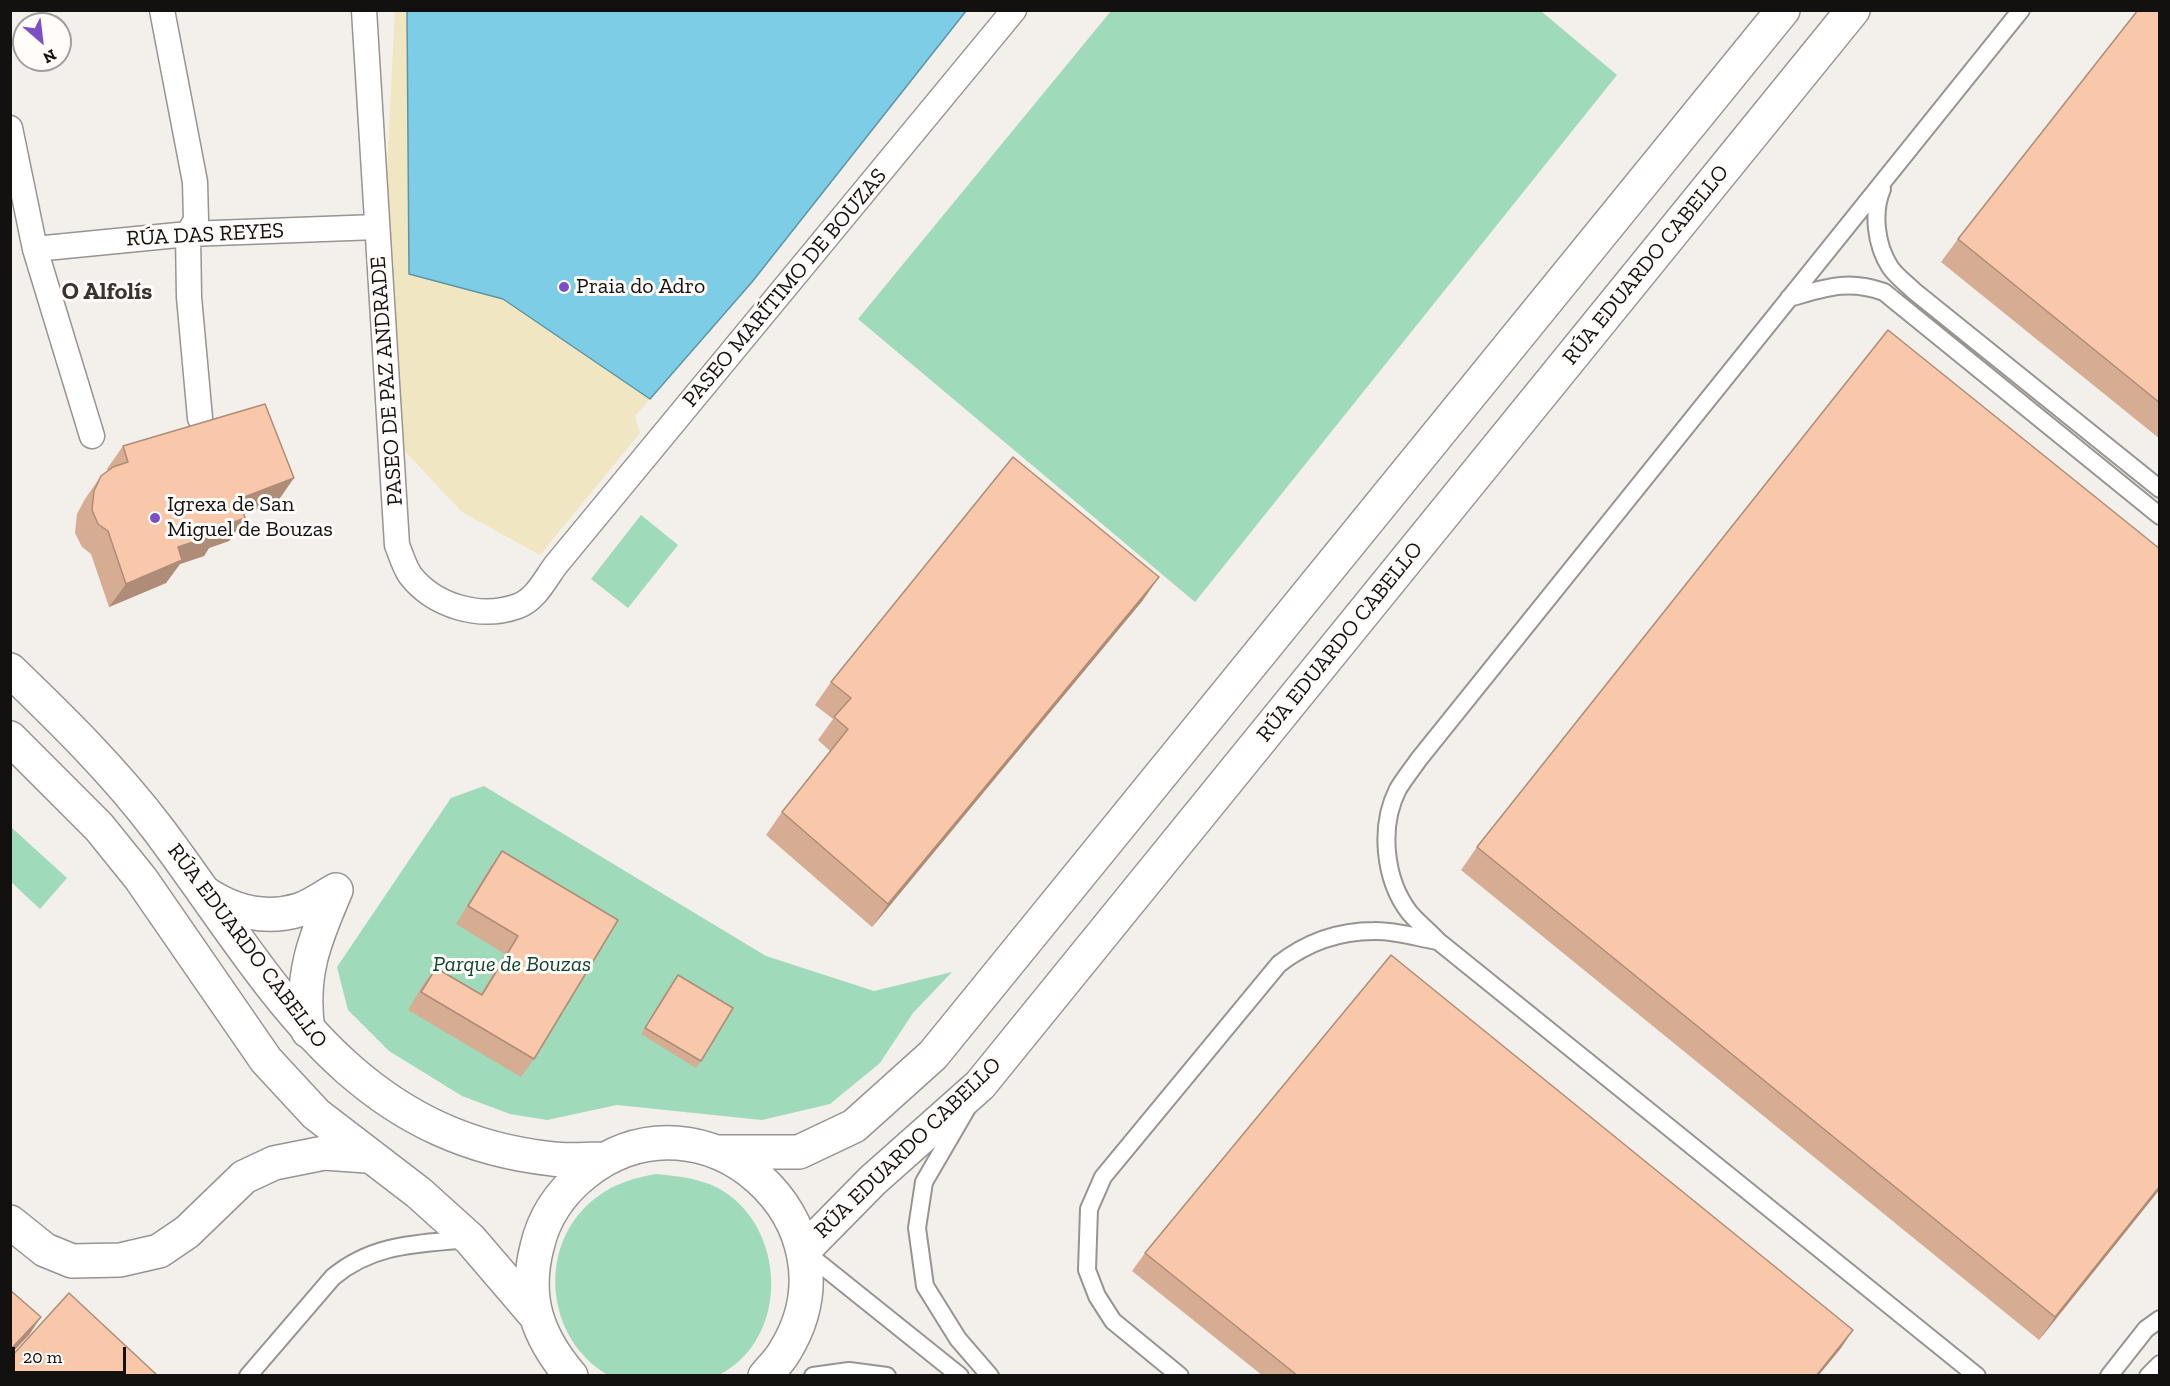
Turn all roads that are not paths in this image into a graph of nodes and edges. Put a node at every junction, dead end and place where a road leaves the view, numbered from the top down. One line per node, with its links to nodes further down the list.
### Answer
1 (162, 10): 11 (street)
2 (364, 10): 10 (street, PASEO DE PAZ ANDRADE)
3 (1014, 10): 18 (street, PASEO MARÍTIMO DE BOUZAS)
4 (1783, 10): 25 (main road)
5 (1853, 10): 24 (main road, RÚA EDUARDO CABELLO)
6 (2021, 10): 9 (lane)
7 (10, 128): 8 (street)
8 (14, 158): 12 (street)
9 (1886, 177): 13 (lane); 16 (lane)
10 (377, 227): 11 (street, RÚA DAS REYES); 18 (street, PASEO DE PAZ ANDRADE)
11 (188, 234): 12 (street, RÚA DAS REYES); 14 (street)
12 (34, 249): 15 (street)
13 (1789, 298): 17 (lane); 22 (lane)
14 (200, 418)
15 (92, 436)
16 (2160, 489)
17 (2160, 516)
18 (555, 566)
19 (10, 670): 21 (main road, RÚA EDUARDO CABELLO)
20 (10, 738): 26 (main road, RÚA EDUARDO CABELLO)
21 (205, 893): 23 (main road, RÚA EDUARDO CABELLO); 23 (main road)
22 (1438, 941): 41 (lane); 42 (lane)
23 (309, 1031): 27 (main road, RÚA EDUARDO CABELLO)
24 (981, 1085): 30 (main road, RÚA EDUARDO CABELLO); 40 (lane)
25 (719, 1152): 27 (main road); 30 (main road)
26 (367, 1156): 28 (main road); 29 (main road, RÚA EDUARDO CABELLO)
27 (603, 1159): 31 (main road)
28 (10, 1222)
29 (470, 1239): 31 (main road, RÚA EDUARDO CABELLO); 35 (lane)
30 (803, 1251): 36 (main road); 39 (lane)
31 (536, 1317): 34 (main road)
32 (2160, 1319): 43 (lane)
33 (2160, 1364): 44 (lane)
34 (559, 1368)
35 (248, 1376)
36 (765, 1376)
37 (813, 1376): 38 (lane)
38 (887, 1376)
39 (960, 1376)
40 (990, 1376)
41 (1180, 1376)
42 (1977, 1376)
43 (2109, 1376)
44 (2148, 1376)

